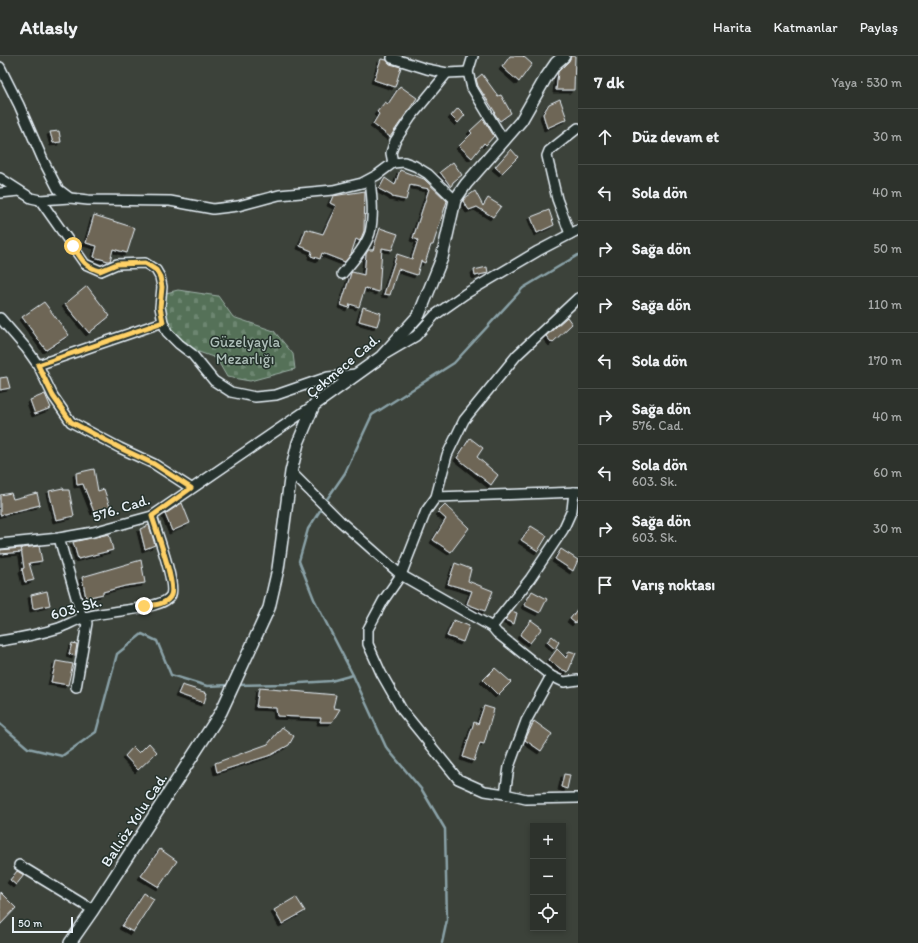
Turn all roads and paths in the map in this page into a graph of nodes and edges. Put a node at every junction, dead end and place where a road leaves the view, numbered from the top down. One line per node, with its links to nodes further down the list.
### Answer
1 (393, 56): 6 (street)
2 (473, 56): 5 (street)
3 (564, 56): 8 (street, Çekmece Cad.)
4 (0, 67): 14 (street)
5 (468, 72): 6 (street); 8 (street)
6 (447, 73): 9 (street)
7 (578, 128): 17 (street)
8 (504, 141): 16 (street, Çekmece Cad.)
9 (393, 163): 11 (street); 16 (street)
10 (0, 178): 12 (street)
11 (370, 180): 14 (street); 18 (street)
12 (19, 191): 13 (street); 15 (street)
13 (0, 193)
14 (70, 198): 15 (street)
15 (40, 200): 21 (street)
16 (456, 200): 22 (street, Çekmece Cad.)
17 (574, 232): 22 (street)
18 (342, 274)
19 (578, 298): 29 (street)
20 (0, 318): 23 (street)
21 (163, 322): 23 (street); 24 (street)
22 (381, 357): 24 (street, Çekmece Cad.)
23 (38, 365): 27 (street)
24 (356, 374): 25 (street, Çekmece Cad.)
25 (314, 405): 26 (street, Çekmece Cad.); 27 (street, 576. Cad.)
26 (291, 472): 33 (street); 37 (street, Çekmece Cad.)
27 (191, 488): 30 (street, 576. Cad.)
28 (576, 492): 29 (street); 35 (street)
29 (436, 497): 33 (street)
30 (152, 516): 31 (street, 576. Cad.); 34 (street, 603. Sk.)
31 (59, 538): 32 (street, 576. Cad.); 34 (street)
32 (0, 544)
33 (401, 575): 35 (street); 41 (street)
34 (82, 618): 36 (street, 603. Sk.); 40 (street)
35 (492, 627): 38 (street)
36 (0, 642)
37 (241, 668): 44 (street, Ballıöz Yolu Cad.)
38 (551, 676): 39 (street); 41 (street)
39 (578, 680)
40 (76, 688)
41 (505, 794): 42 (street)
42 (578, 798)
43 (19, 865): 44 (street)
44 (93, 910): 45 (street, Ballıöz Yolu Cad.)
45 (70, 943)

